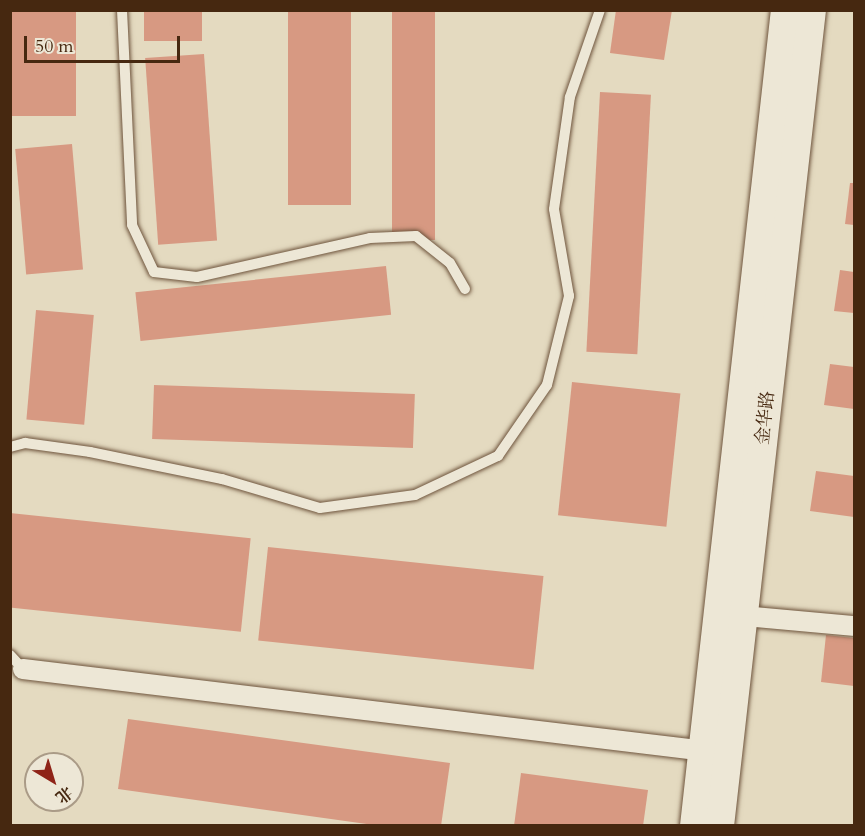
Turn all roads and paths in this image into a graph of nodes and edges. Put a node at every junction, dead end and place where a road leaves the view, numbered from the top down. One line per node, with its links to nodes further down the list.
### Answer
1 (122, 10): 5 (lane)
2 (600, 10): 6 (lane)
3 (785, 10): 10 (main road, 金华路)
4 (812, 10): 7 (main road, 金华路)
5 (465, 288)
6 (10, 447)
7 (744, 616): 8 (street); 10 (main road, 金华路)
8 (855, 626)
9 (17, 662): 10 (street)
10 (715, 752): 11 (main road, 金华路); 12 (main road, 金华路)
11 (694, 825)
12 (720, 825)

